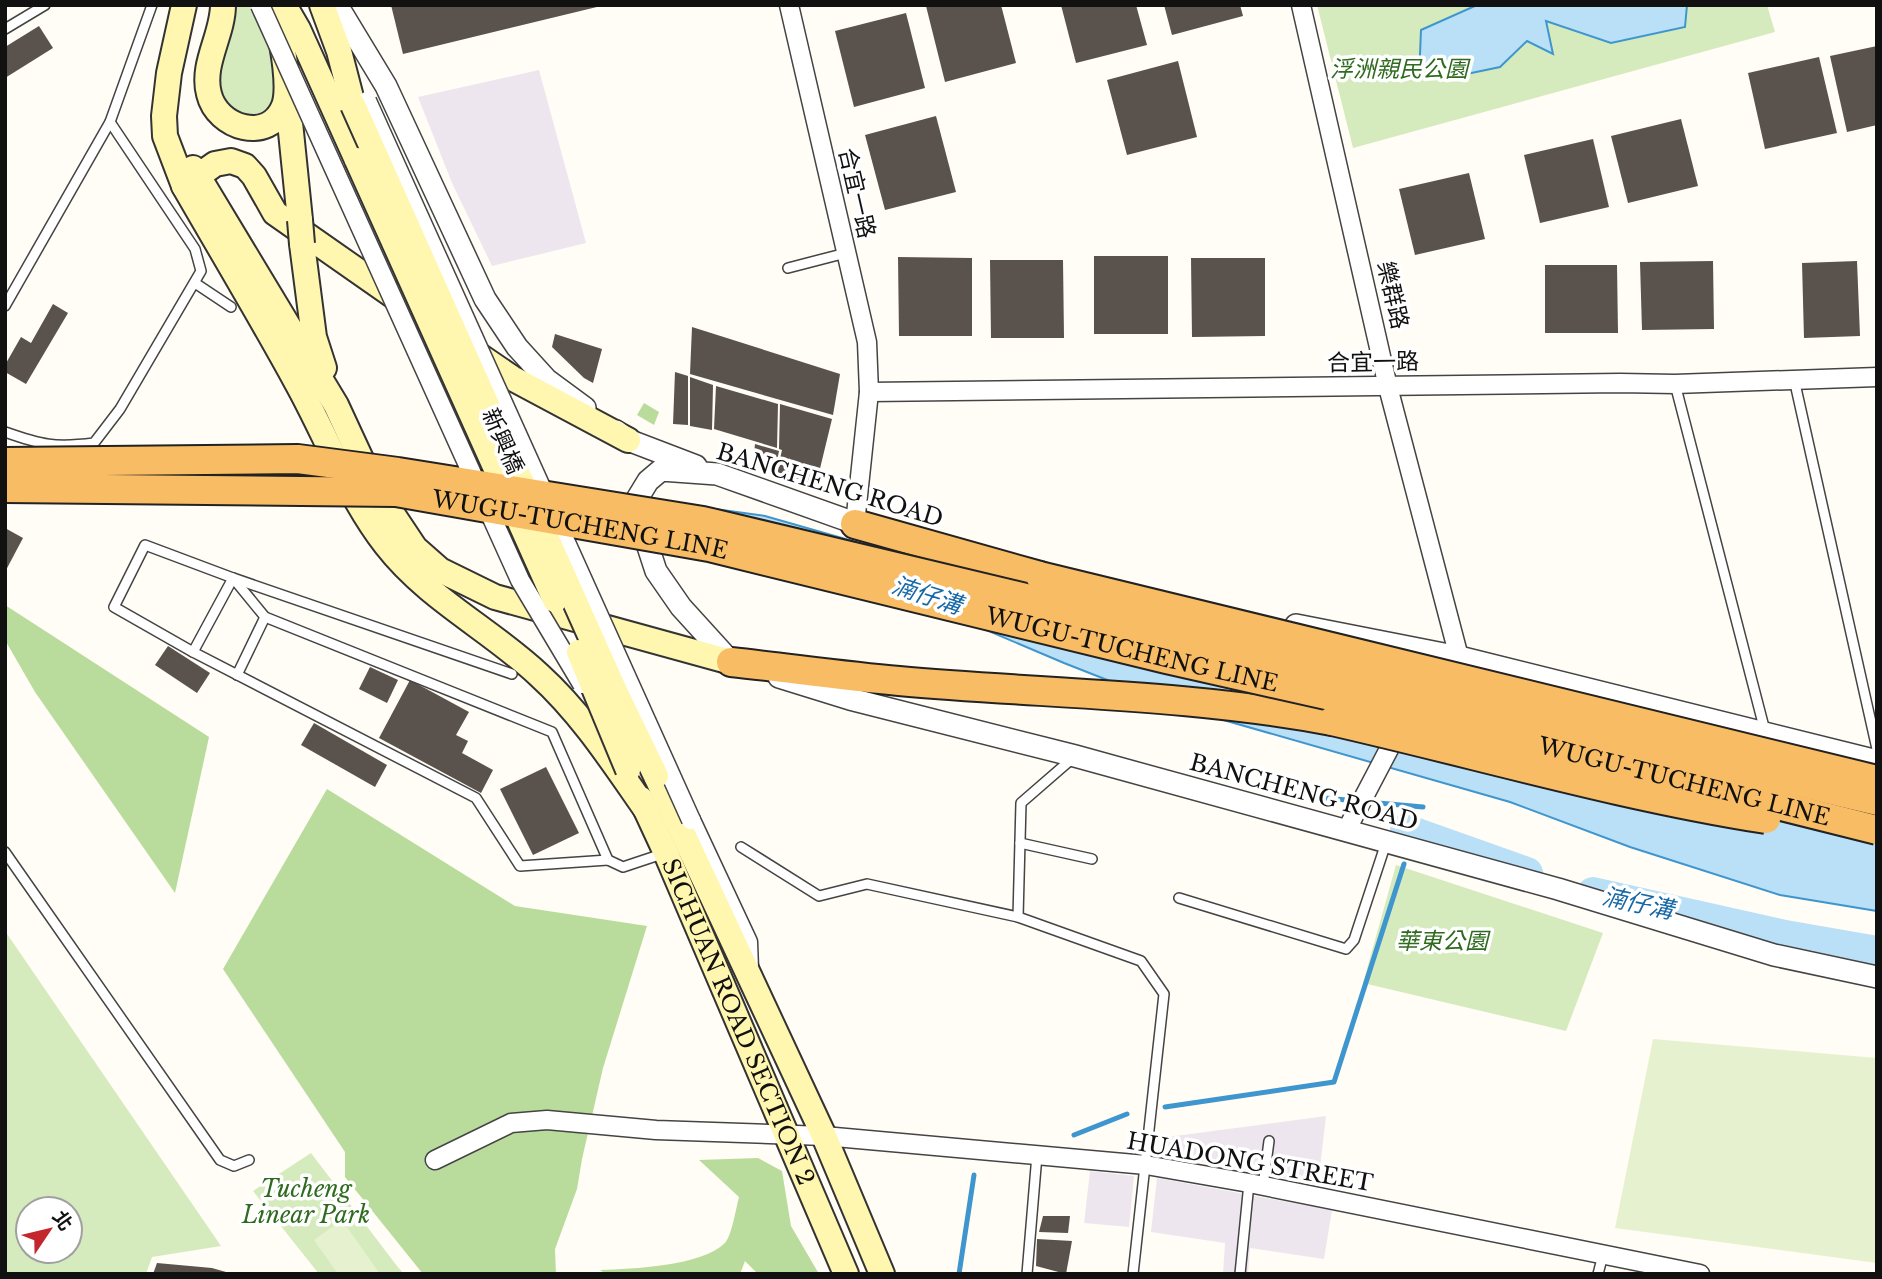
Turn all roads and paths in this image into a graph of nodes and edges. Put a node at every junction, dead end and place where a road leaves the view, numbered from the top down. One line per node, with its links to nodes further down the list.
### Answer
1 (45, 5): 12 (lane)
2 (152, 5): 15 (lane)
3 (184, 5): 16 (main road)
4 (223, 5): 13 (main road)
5 (260, 5): 42 (street, bridge)
6 (275, 5): 13 (main road)
7 (284, 5): 42 (main road, 新興橋, bridge)
8 (322, 5): 14 (main road, 新興橋)
9 (337, 5): 29 (street)
10 (789, 5): 17 (street, 合宜一路)
11 (1301, 5): 25 (street, 樂群路)
12 (5, 29)
13 (287, 92): 27 (main road)
14 (360, 103): 47 (main road, 新興橋, bridge); 54 (street, bridge)
15 (110, 122): 19 (lane); 20 (lane)
16 (191, 181): 27 (main road); 29 (main road); 50 (main road)
17 (846, 253): 18 (lane); 26 (street, 合宜一路)
18 (788, 268)
19 (195, 283): 21 (lane); 28 (lane)
20 (5, 306)
21 (231, 307)
22 (1877, 377): 23 (street, 合宜一路)
23 (1794, 379): 24 (street, 合宜一路); 43 (lane)
24 (1675, 384): 25 (street, 合宜一路); 41 (lane)
25 (1388, 387): 26 (street, 合宜一路); 37 (street, 樂群路)
26 (869, 392): 33 (street, 合宜一路)
27 (336, 405): 38 (main road)
28 (5, 432)
29 (628, 440): 31 (street)
30 (5, 462): 49 (highway, WUGU-TUCHENG LINE, bridge)
31 (717, 474): 33 (street, BANCHENG ROAD); 38 (street, BANCHENG ROAD)
32 (5, 488): 51 (highway, WUGU-TUCHENG LINE, bridge)
33 (855, 524): 37 (street, BANCHENG ROAD); 48 (highway, bridge)
34 (233, 578): 35 (lane); 36 (lane); 36 (lane); 39 (lane)
35 (265, 617): 40 (lane); 60 (lane)
36 (192, 652): 40 (lane)
37 (1459, 657): 41 (street, BANCHENG ROAD); 52 (street, bridge)
38 (731, 662): 44 (street, BANCHENG ROAD); 53 (highway, bridge)
39 (512, 674)
40 (237, 675): 60 (lane)
41 (1765, 732): 45 (street, BANCHENG ROAD)
42 (614, 737): 46 (main road, 新興橋, bridge)
43 (1877, 749)
44 (1074, 756): 52 (street, BANCHENG ROAD); 56 (lane)
45 (1877, 761)
46 (628, 770): 50 (main road, SICHUAN ROAD SECTION 2)
47 (656, 776): 54 (main road, SICHUAN ROAD SECTION 2)
48 (1877, 780)
49 (1877, 801)
50 (647, 811): 54 (main road, SICHUAN ROAD SECTION 2)
51 (1877, 830)
52 (1346, 831): 55 (street, BANCHENG ROAD)
53 (1877, 836)
54 (690, 838): 60 (lane); 64 (main road, SICHUAN ROAD SECTION 2); 65 (main road, SICHUAN ROAD SECTION 2)
55 (1386, 842): 61 (lane); 63 (street, BANCHENG ROAD)
56 (1020, 843): 59 (lane); 62 (lane)
57 (741, 847): 62 (lane)
58 (5, 852): 68 (lane)
59 (1092, 859)
60 (608, 860)
61 (1179, 898)
62 (1018, 917): 70 (lane)
63 (1877, 977)
64 (787, 1134): 65 (street, HUADONG STREET); 69 (street, HUADONG STREET); 73 (main road, SICHUAN ROAD SECTION 2)
65 (824, 1136): 67 (street, HUADONG STREET); 74 (main road, SICHUAN ROAD SECTION 2)
66 (1269, 1141): 71 (lane)
67 (1037, 1155): 70 (street, HUADONG STREET); 75 (lane)
68 (248, 1160)
69 (435, 1160)
70 (1146, 1165): 71 (street, HUADONG STREET); 76 (lane)
71 (1256, 1184): 72 (street, HUADONG STREET); 77 (lane)
72 (1603, 1255): 78 (lane); 79 (street, HUADONG STREET)
73 (846, 1274)
74 (882, 1274)
75 (1027, 1274)
76 (1133, 1274)
77 (1240, 1274)
78 (1598, 1274)
79 (1700, 1274)

